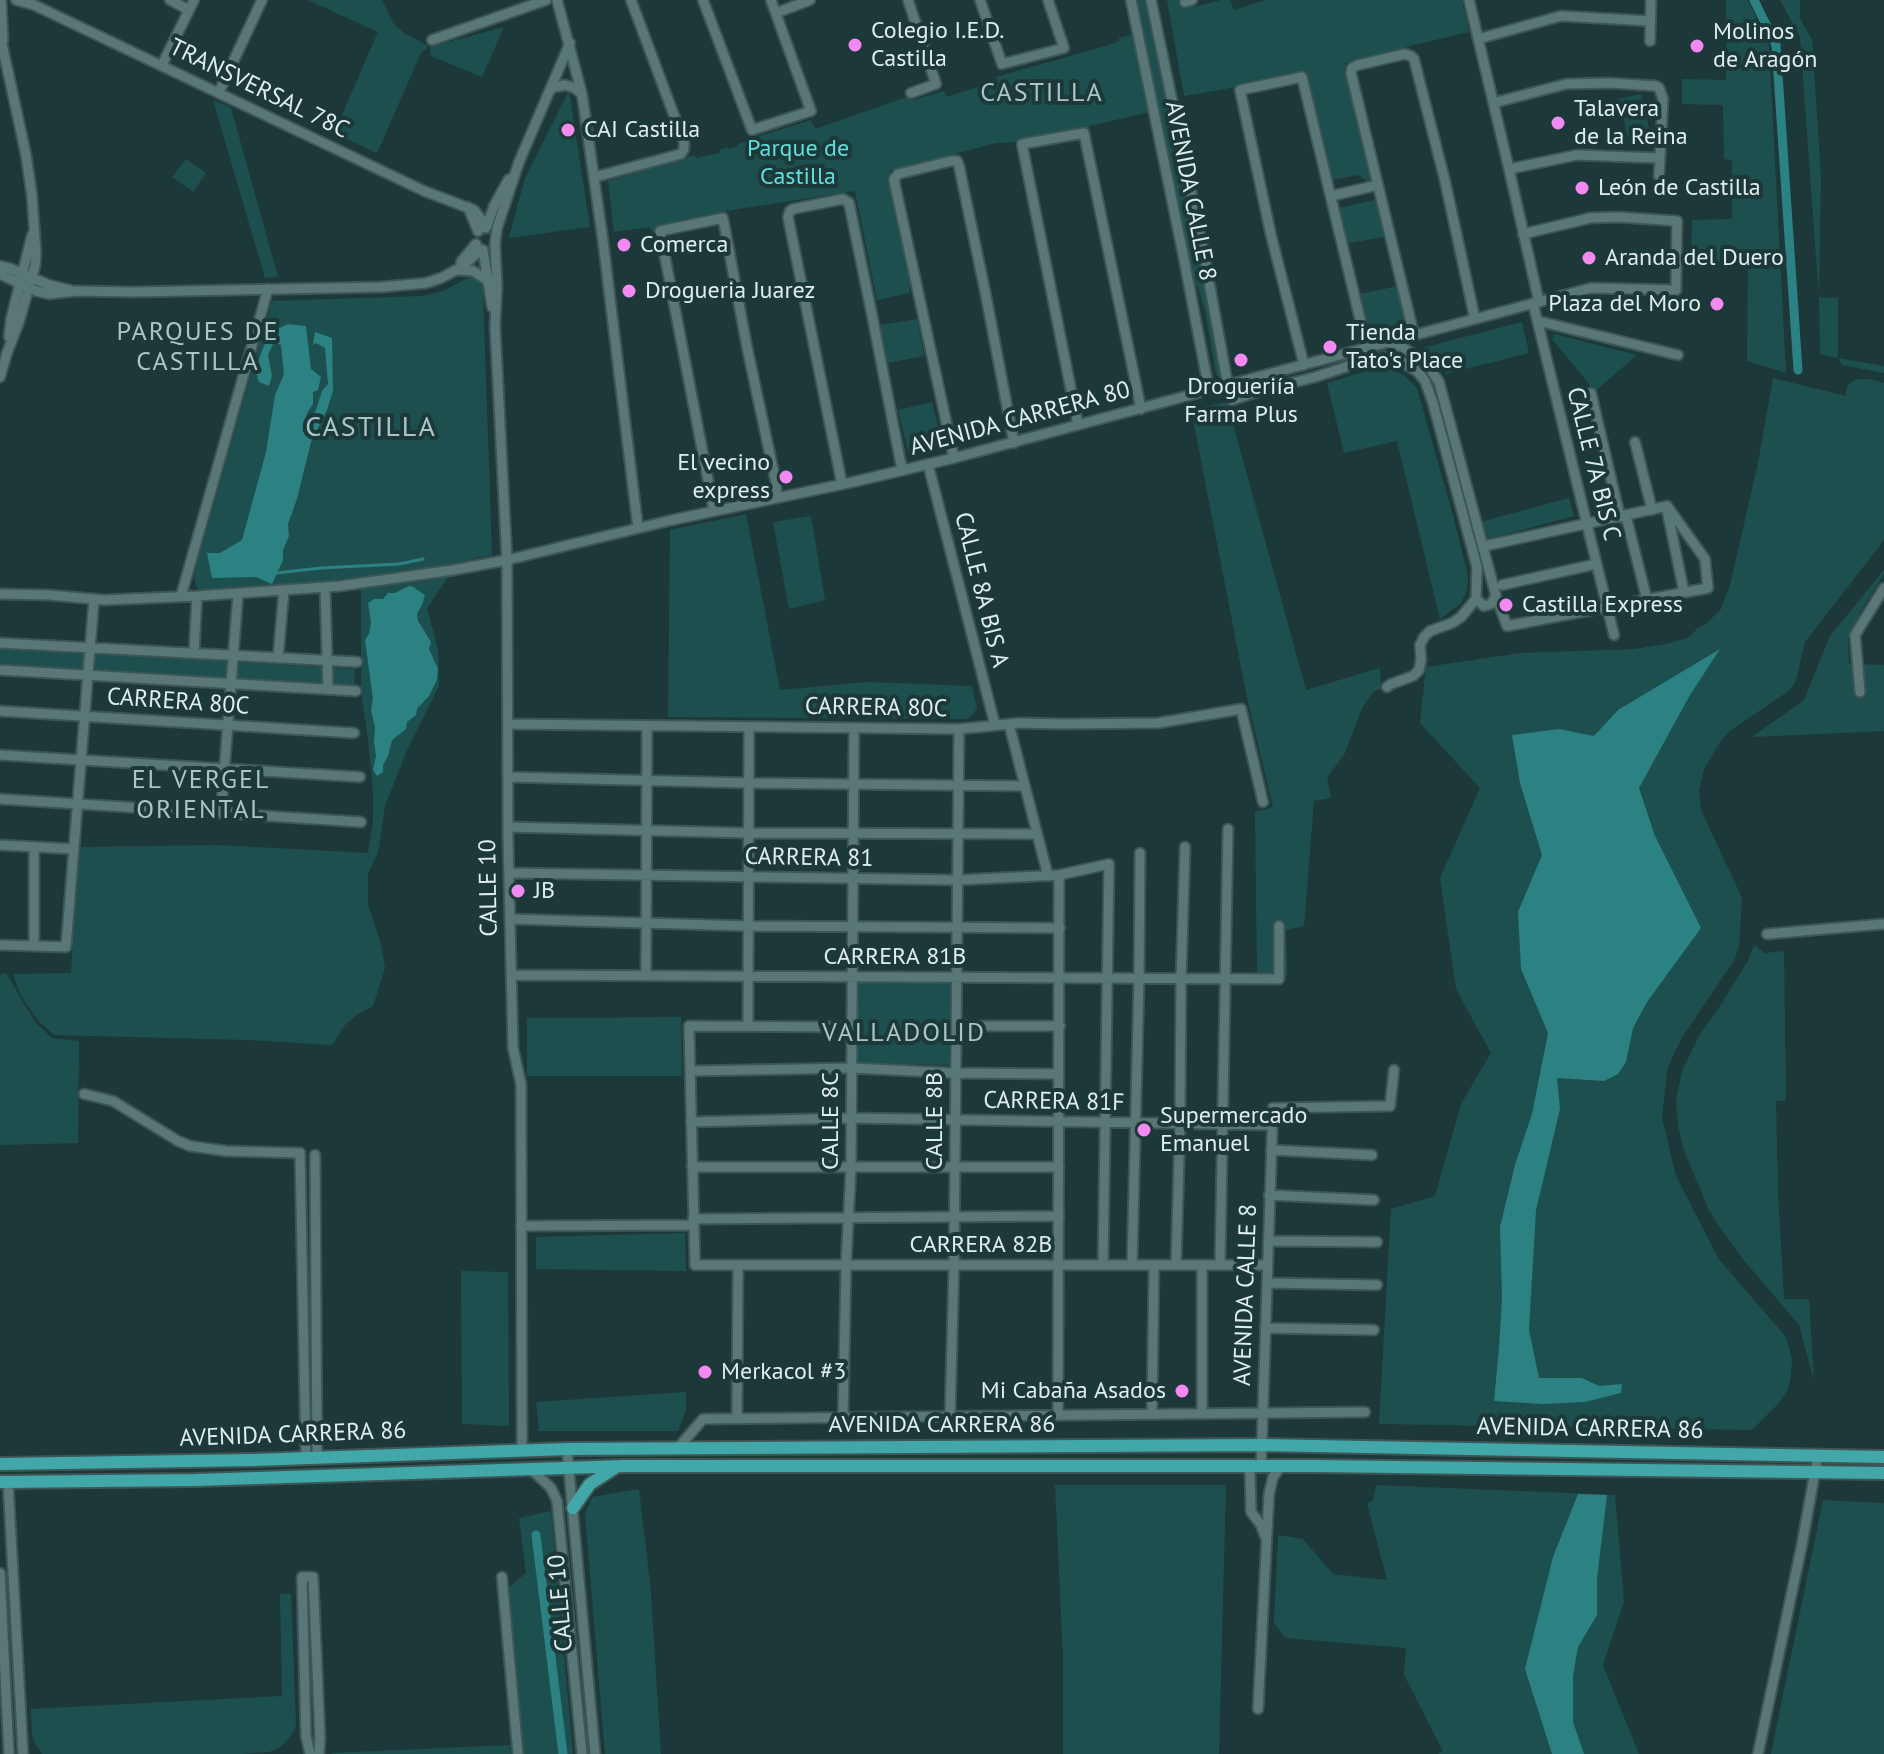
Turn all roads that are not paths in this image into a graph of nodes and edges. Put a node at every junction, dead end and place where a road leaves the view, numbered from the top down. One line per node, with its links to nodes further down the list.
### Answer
1 (1, 0): 22 (street)
2 (16, 0): 18 (street, TRANSVERSAL 78C)
3 (170, 0): 19 (street)
4 (262, 0): 29 (street)
5 (546, 0): 24 (street)
6 (557, 0): 26 (street)
7 (631, 0): 37 (street)
8 (703, 0): 20 (street)
9 (771, 0): 20 (street)
10 (810, 0): 20 (street)
11 (908, 0): 30 (street)
12 (980, 0): 13 (street)
13 (1048, 0)
14 (1131, 0): 65 (street, AVENIDA CALLE 8)
15 (1151, 0): 64 (street, AVENIDA CALLE 8)
16 (1469, 0): 23 (street, CALLE 7A BIS C)
17 (1651, 0): 21 (street)
18 (31, 2): 27 (street, TRANSVERSAL 78C)
19 (191, 5): 27 (street)
20 (776, 13)
21 (1650, 21): 23 (street); 25 (street)
22 (2, 39): 49 (street)
23 (1478, 39): 32 (street, CALLE 7A BIS C)
24 (432, 40)
25 (1650, 41)
26 (570, 43): 28 (street); 31 (street)
27 (162, 65): 29 (street, TRANSVERSAL 78C)
28 (550, 90): 31 (street); 34 (street)
29 (219, 92): 41 (street, TRANSVERSAL 78C)
30 (911, 93)
31 (582, 94): 37 (street)
32 (1493, 103): 33 (street); 35 (street, CALLE 7A BIS C)
33 (1660, 158): 35 (street); 36 (street)
34 (519, 162): 40 (street); 44 (street, CALLE 10)
35 (1509, 169): 43 (street, CALLE 7A BIS C)
36 (1659, 176)
37 (595, 177): 82 (street)
38 (1378, 185): 39 (street); 53 (street); 56 (street)
39 (1331, 196): 58 (street); 61 (street)
40 (494, 206): 41 (street); 42 (street)
41 (471, 208): 42 (street)
42 (483, 229): 44 (street); 45 (street)
43 (1523, 234): 52 (street, CALLE 7A BIS C); 52 (street, AVENIDA CARRERA 80)
44 (495, 240): 45 (street); 55 (street, CALLE 10)
45 (480, 248): 47 (street); 50 (street, CALLE 10)
46 (0, 266): 49 (street)
47 (453, 272): 50 (street); 51 (street)
48 (0, 274): 49 (street)
49 (25, 280): 51 (street); 59 (street)
50 (487, 280): 55 (street, CALLE 10)
51 (268, 289): 93 (street)
52 (1536, 302): 53 (street, AVENIDA CARRERA 80); 54 (street, CALLE 7A BIS C)
53 (1475, 319): 56 (street, AVENIDA CARRERA 80)
54 (1538, 321): 60 (street); 81 (street, CALLE 7A BIS C)
55 (495, 326): 84 (street, CALLE 10)
56 (1414, 335): 57 (street, AVENIDA CARRERA 80)
57 (1388, 342): 58 (street, AVENIDA CARRERA 80); 95 (street)
58 (1367, 348): 61 (street, AVENIDA CARRERA 80)
59 (3, 353): 62 (street)
60 (1678, 355)
61 (1304, 365): 63 (street, AVENIDA CARRERA 80)
62 (0, 377)
63 (1245, 381): 64 (street, AVENIDA CARRERA 80); 66 (street)
64 (1228, 386): 65 (street, AVENIDA CARRERA 80); 66 (street)
65 (1209, 390): 68 (street, AVENIDA CARRERA 80)
66 (1256, 392): 97 (street)
67 (1591, 393): 80 (street)
68 (1141, 409): 69 (street, AVENIDA CARRERA 80); 69 (street)
69 (1078, 425): 71 (street, AVENIDA CARRERA 80)
70 (1635, 442): 78 (street)
71 (1014, 443): 72 (street, AVENIDA CARRERA 80); 72 (street)
72 (954, 458): 73 (street, AVENIDA CARRERA 80)
73 (928, 464): 74 (street, AVENIDA CARRERA 80); 120 (street, CALLE 8A BIS A)
74 (902, 470): 75 (street, AVENIDA CARRERA 80); 75 (street)
75 (842, 484): 76 (street, AVENIDA CARRERA 80)
76 (777, 498): 79 (street, AVENIDA CARRERA 80); 79 (street)
77 (1667, 506): 78 (street); 90 (street); 90 (street)
78 (1652, 510): 80 (street)
79 (714, 511): 82 (street, AVENIDA CARRERA 80)
80 (1623, 516): 81 (street); 98 (street)
81 (1587, 524): 83 (street); 85 (street, CALLE 7A BIS C)
82 (638, 528): 84 (street, AVENIDA CARRERA 80)
83 (1489, 545)
84 (507, 560): 87 (street, AVENIDA CARRERA 80); 117 (street, CALLE 10)
85 (1596, 564): 86 (street); 99 (street, CALLE 7A BIS C)
86 (1502, 585)
87 (325, 587): 89 (street, AVENIDA CARRERA 80); 106 (street)
88 (1884, 588): 114 (street)
89 (284, 590): 92 (street, AVENIDA CARRERA 80); 105 (street)
90 (1684, 592): 98 (street)
91 (0, 594): 96 (street, AVENIDA CARRERA 80)
92 (238, 594): 94 (street, AVENIDA CARRERA 80); 104 (street)
93 (181, 596): 94 (street, AVENIDA CARRERA 80); 96 (street, AVENIDA CARRERA 80)
94 (197, 596): 103 (street)
95 (1496, 596): 97 (street); 99 (street)
96 (94, 599): 102 (street)
97 (1476, 599): 111 (street)
98 (1647, 600): 99 (street)
99 (1607, 607): 100 (street, CALLE 7A BIS C)
100 (1614, 635)
101 (0, 643): 102 (street)
102 (90, 648): 103 (street); 109 (street)
103 (194, 653): 104 (street)
104 (233, 655): 105 (street); 110 (street)
105 (278, 658): 106 (street)
106 (327, 660): 107 (street); 112 (street)
107 (357, 662)
108 (0, 670): 109 (street)
109 (88, 675): 110 (street); 116 (street)
110 (231, 683): 112 (street); 119 (street)
111 (1387, 687)
112 (328, 689): 113 (street)
113 (356, 691)
114 (1860, 692)
115 (0, 711): 116 (street, CARRERA 80C)
116 (85, 716): 119 (street, CARRERA 80C); 127 (street)
117 (508, 724): 121 (street, CARRERA 80C); 130 (street, CALLE 10)
118 (1009, 724): 120 (street, CARRERA 80C); 135 (street); 137 (street, CARRERA 80C)
119 (228, 725): 125 (street, CARRERA 80C); 128 (street)
120 (995, 725): 124 (street, CARRERA 80C)
121 (647, 726): 122 (street, CARRERA 80C); 131 (street)
122 (749, 727): 123 (street, CARRERA 80C); 132 (street)
123 (854, 728): 124 (street, CARRERA 80C); 133 (street, CALLE 8C)
124 (959, 729): 134 (street, CALLE 8B)
125 (354, 733)
126 (0, 755): 127 (street)
127 (81, 760): 128 (street); 138 (street)
128 (224, 769): 129 (street); 139 (street)
129 (360, 777)
130 (508, 777): 131 (street); 141 (street, CALLE 10)
131 (646, 781): 132 (street); 143 (street)
132 (749, 783): 133 (street); 144 (street)
133 (853, 784): 134 (street); 145 (street, CALLE 8C)
134 (958, 786): 135 (street); 146 (street, CALLE 8B)
135 (1025, 786): 147 (street)
136 (0, 799): 138 (street)
137 (1263, 802)
138 (78, 804): 139 (street); 151 (street)
139 (221, 813): 140 (street)
140 (361, 822)
141 (508, 827): 143 (street); 153 (street, CALLE 10)
142 (1228, 829): 180 (street)
143 (646, 831): 144 (street); 155 (street)
144 (749, 833): 145 (street); 157 (street)
145 (853, 833): 146 (street); 158 (street, CALLE 8C)
146 (958, 834): 147 (street); 159 (street, CALLE 8B)
147 (1037, 834): 156 (street)
148 (0, 845): 149 (street)
149 (34, 847): 151 (street); 170 (street)
150 (1185, 847): 179 (street)
151 (74, 849): 170 (street)
152 (1140, 853): 178 (street)
153 (509, 873): 155 (street, CARRERA 81); 160 (street, CALLE 10)
154 (1059, 875): 156 (street, CARRERA 81); 167 (street); 177 (street, CARRERA 81)
155 (646, 876): 157 (street, CARRERA 81); 161 (street)
156 (1048, 876): 159 (street, CARRERA 81)
157 (749, 878): 158 (street, CARRERA 81); 163 (street)
158 (853, 879): 159 (street, CARRERA 81); 165 (street, CALLE 8C)
159 (957, 880): 166 (street, CALLE 8B)
160 (510, 919): 161 (street); 171 (street, CALLE 10)
161 (646, 923): 163 (street); 172 (street)
162 (1884, 924): 168 (street)
163 (748, 926): 165 (street); 173 (street)
164 (1279, 926): 180 (street, CARRERA 81B)
165 (853, 927): 166 (street); 174 (street, CALLE 8C)
166 (957, 927): 167 (street); 175 (street, CALLE 8B)
167 (1060, 928): 176 (street)
168 (1767, 934)
169 (0, 945): 170 (street)
170 (34, 946)
171 (511, 975): 172 (street, CARRERA 81B); 213 (street, CALLE 10)
172 (646, 975): 173 (street, CARRERA 81B)
173 (748, 977): 174 (street, CARRERA 81B); 181 (street)
174 (852, 977): 175 (street, CARRERA 81B); 184 (street, CALLE 8C)
175 (956, 978): 176 (street, CARRERA 81B); 182 (street, CALLE 8B)
176 (1059, 978): 177 (street, CARRERA 81B); 183 (street)
177 (1107, 978): 178 (street, CARRERA 81B); 195 (street)
178 (1139, 979): 179 (street, CARRERA 81B); 196 (street)
179 (1181, 979): 180 (street, CARRERA 81B); 197 (street)
180 (1224, 979): 198 (street)
181 (748, 1026): 184 (street); 187 (street)
182 (956, 1026): 183 (street); 188 (street, CALLE 8B)
183 (1060, 1026): 189 (street)
184 (852, 1027): 185 (street, CALLE 8C)
185 (852, 1068): 187 (street); 188 (street); 191 (street, CALLE 8C)
186 (1394, 1070): 199 (street)
187 (690, 1071): 193 (street)
188 (955, 1073): 189 (street); 192 (street, CALLE 8B)
189 (1059, 1074): 194 (street)
190 (84, 1094): 245 (street)
191 (851, 1118): 192 (street, CARRERA 81F); 193 (street, CARRERA 81F); 204 (street, CALLE 8C)
192 (955, 1120): 194 (street, CARRERA 81F); 205 (street, CALLE 8B)
193 (691, 1122): 203 (street)
194 (1060, 1122): 195 (street, CARRERA 81F); 206 (street)
195 (1105, 1122): 196 (street, CARRERA 81F); 220 (street)
196 (1135, 1123): 197 (street, CARRERA 81F); 221 (street)
197 (1180, 1124): 198 (street, CARRERA 81F); 223 (street)
198 (1223, 1124): 199 (street, CARRERA 81F); 225 (street)
199 (1271, 1125): 200 (street, AVENIDA CALLE 8)
200 (1271, 1150): 202 (street); 207 (street, AVENIDA CALLE 8)
201 (315, 1155): 245 (street)
202 (1372, 1155)
203 (692, 1167): 204 (street); 212 (street)
204 (851, 1167): 205 (street); 211 (street, CALLE 8C)
205 (955, 1167): 206 (street); 210 (street, CALLE 8B)
206 (1059, 1167): 209 (street)
207 (1269, 1195): 208 (street); 214 (street, AVENIDA CALLE 8)
208 (1374, 1200)
209 (1059, 1216): 210 (street); 219 (street)
210 (954, 1217): 211 (street); 218 (street, CALLE 8B)
211 (849, 1218): 212 (street); 217 (street, CALLE 8C)
212 (694, 1222): 213 (street); 216 (street, CARRERA 82B)
213 (521, 1226): 242 (street, CALLE 10)
214 (1268, 1241): 215 (street); 226 (street, AVENIDA CALLE 8)
215 (1377, 1242)
216 (738, 1265): 217 (street, CARRERA 82B); 238 (street)
217 (846, 1265): 218 (street, CARRERA 82B); 237 (street, CALLE 8C)
218 (954, 1265): 219 (street, CARRERA 82B); 236 (street, CALLE 8B)
219 (1059, 1265): 220 (street, CARRERA 82B); 235 (street)
220 (1103, 1265): 221 (street, CARRERA 82B)
221 (1132, 1265): 222 (street, CARRERA 82B)
222 (1154, 1265): 223 (street, CARRERA 82B); 233 (street)
223 (1176, 1265): 224 (street, CARRERA 82B)
224 (1202, 1265): 225 (street, CARRERA 82B); 234 (street)
225 (1220, 1265): 226 (street, CARRERA 82B)
226 (1267, 1265): 227 (street, AVENIDA CALLE 8)
227 (1267, 1283): 228 (street); 229 (street, AVENIDA CALLE 8)
228 (1377, 1285)
229 (1265, 1328): 230 (street); 232 (street, AVENIDA CALLE 8)
230 (1374, 1330)
231 (1365, 1412): 232 (street)
232 (1263, 1413): 234 (street); 239 (street, AVENIDA CALLE 8)
233 (1152, 1414): 234 (street); 235 (street)
234 (1202, 1414)
235 (1058, 1415): 236 (street)
236 (950, 1417): 237 (street)
237 (843, 1418): 238 (street)
238 (737, 1419): 240 (street)
239 (1262, 1445): 240 (main road, AVENIDA CARRERA 86); 243 (main road, AVENIDA CARRERA 86); 249 (street, AVENIDA CALLE 8)
240 (678, 1448): 241 (main road, AVENIDA CARRERA 86)
241 (567, 1449): 242 (main road, AVENIDA CARRERA 86); 251 (street, CALLE 10)
242 (522, 1450): 245 (main road, AVENIDA CARRERA 86)
243 (1818, 1455): 244 (main road, AVENIDA CARRERA 86); 253 (street)
244 (1884, 1457)
245 (312, 1458): 246 (main road, AVENIDA CARRERA 86)
246 (0, 1464)
247 (618, 1466): 248 (main road, AVENIDA CARRERA 86); 251 (main road, AVENIDA CARRERA 86); 256 (main road)
248 (1246, 1466): 249 (main road, AVENIDA CARRERA 86); 257 (street)
249 (1261, 1466): 250 (main road, AVENIDA CARRERA 86)
250 (1281, 1466): 253 (main road, AVENIDA CARRERA 86); 257 (street)
251 (569, 1468): 252 (main road, AVENIDA CARRERA 86); 256 (street, CALLE 10)
252 (531, 1469): 255 (main road, AVENIDA CARRERA 86); 266 (street, CALLE 10)
253 (1815, 1471): 254 (main road, AVENIDA CARRERA 86); 268 (street)
254 (1884, 1473)
255 (4, 1482): 262 (street)
256 (573, 1508): 267 (street, CALLE 10)
257 (1266, 1539): 260 (street)
258 (0, 1573): 261 (street)
259 (502, 1577): 265 (street)
260 (1258, 1709)
261 (9, 1754)
262 (23, 1754)
263 (310, 1754): 264 (street)
264 (319, 1754)
265 (518, 1754)
266 (582, 1754)
267 (595, 1754)
268 (1758, 1754)

